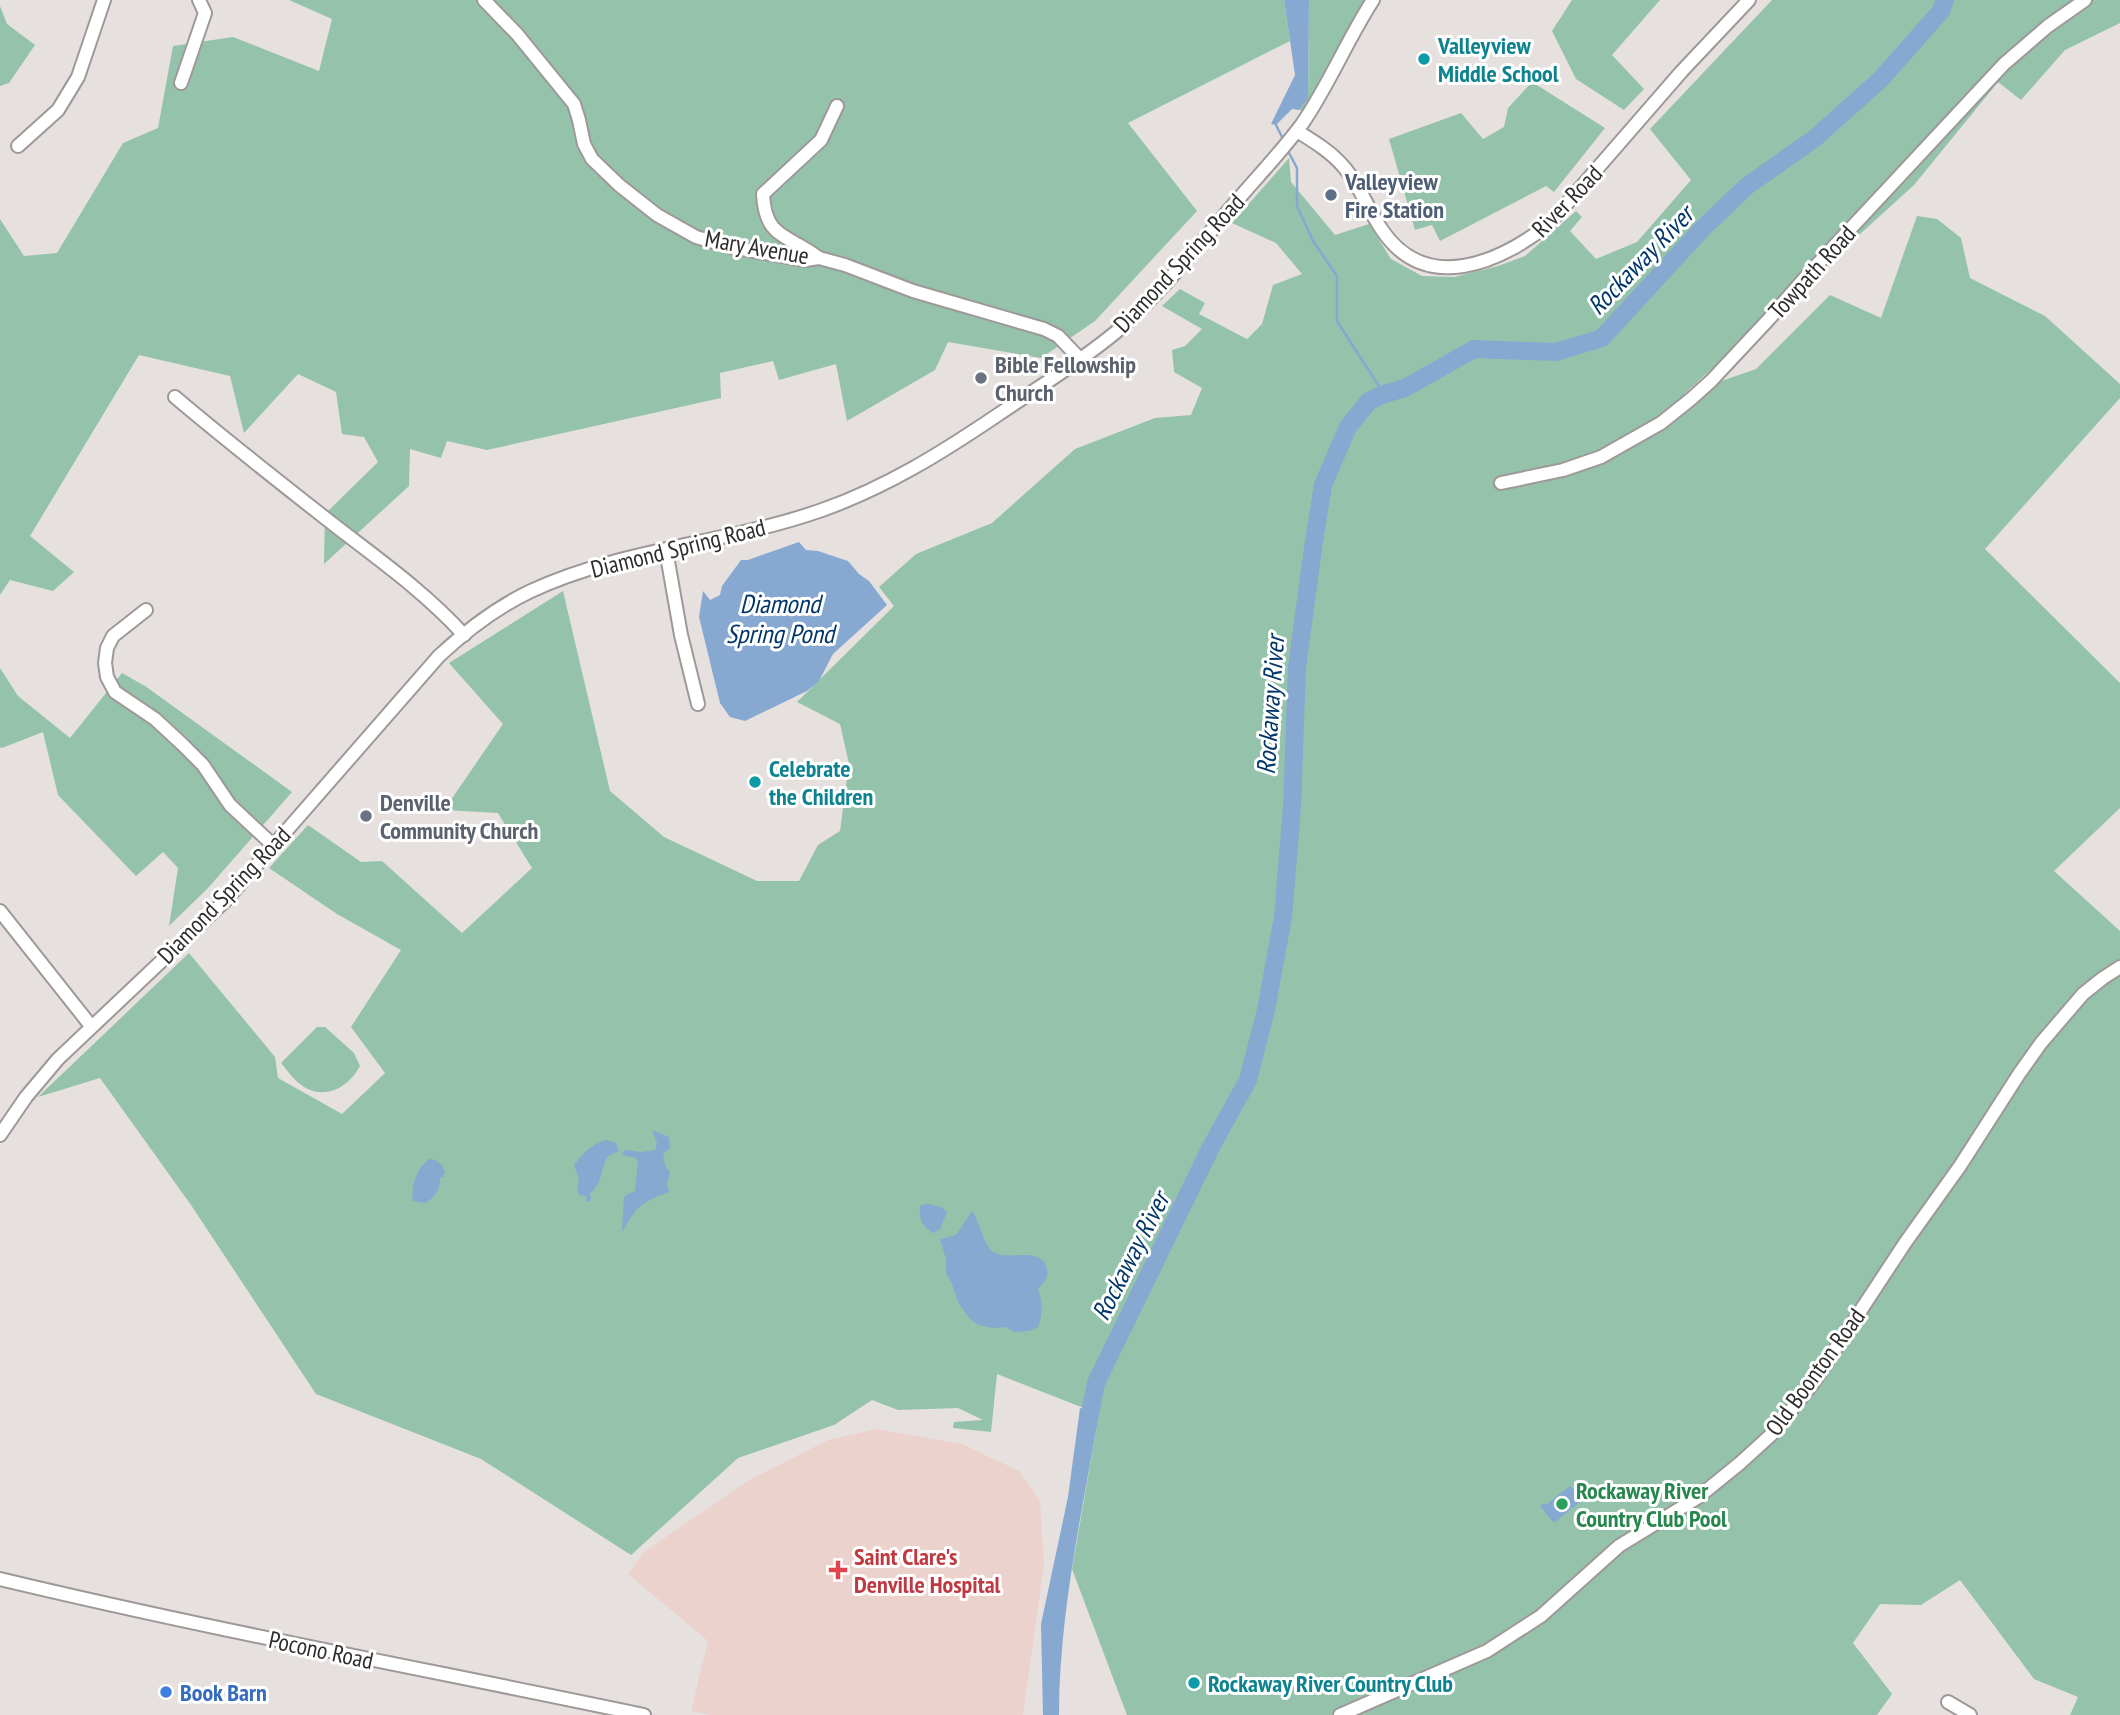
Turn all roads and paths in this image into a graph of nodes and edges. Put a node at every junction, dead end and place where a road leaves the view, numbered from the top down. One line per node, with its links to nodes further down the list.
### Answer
1 (104, 0): 10 (street)
2 (199, 0): 7 (street)
3 (484, 0): 11 (street, Mary Avenue)
4 (1373, 0): 9 (street, Diamond Spring Road)
5 (1749, 0): 9 (street, River Road)
6 (2085, 0): 14 (street, Towpath Road)
7 (181, 83)
8 (837, 106): 11 (street)
9 (1293, 135): 12 (street, Diamond Spring Road)
10 (18, 146)
11 (819, 258): 12 (street, Mary Avenue)
12 (1080, 359): 15 (street, Diamond Spring Road)
13 (175, 397): 17 (street)
14 (1501, 483)
15 (666, 551): 17 (street, Diamond Spring Road); 18 (street)
16 (146, 610): 19 (street)
17 (464, 635): 19 (street, Diamond Spring Road)
18 (698, 704)
19 (274, 846): 22 (street, Diamond Spring Road)
20 (0, 911): 22 (street)
21 (2120, 967): 27 (street, Old Boonton Road)
22 (91, 1026): 23 (street, Diamond Spring Road)
23 (0, 1135)
24 (0, 1579): 26 (street, Pocono Road)
25 (1948, 1702): 28 (street)
26 (644, 1715)
27 (1340, 1715)
28 (1970, 1715)

